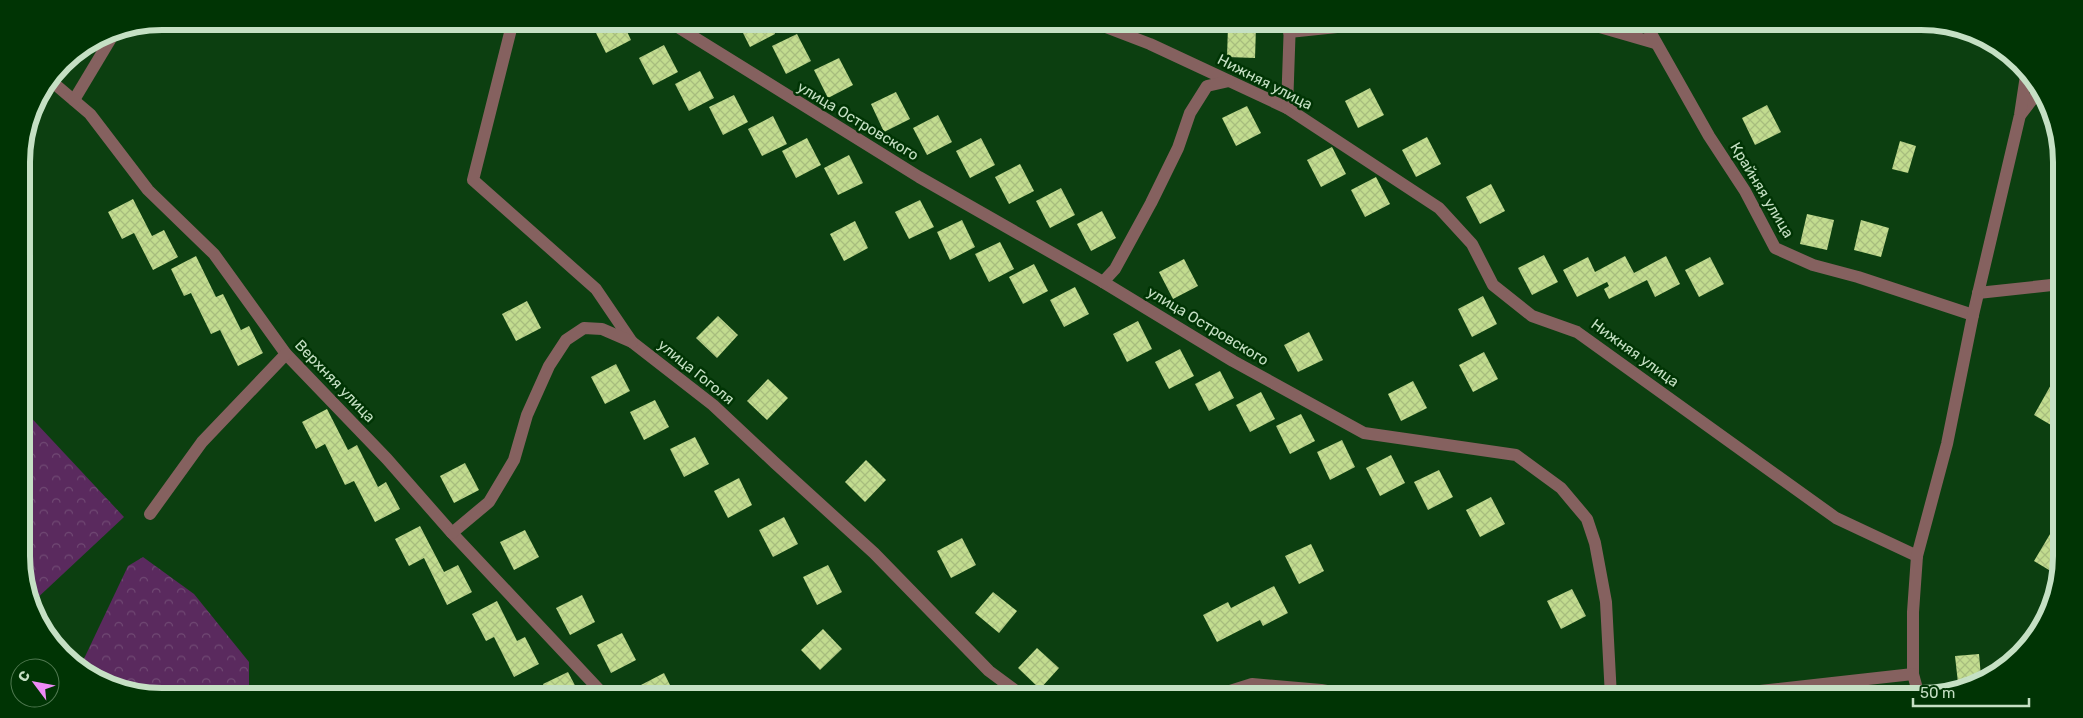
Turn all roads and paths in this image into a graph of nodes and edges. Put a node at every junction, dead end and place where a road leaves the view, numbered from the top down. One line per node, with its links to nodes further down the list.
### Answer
1 (511, 30): 20 (street, улица Гоголя)
2 (682, 30): 16 (street, улица Островского)
3 (1113, 30): 9 (street, Нижняя улица)
4 (1290, 30): 14 (street)
5 (1610, 30): 8 (street)
6 (1648, 30): 8 (street, Крайняя улица)
7 (110, 41): 13 (street)
8 (1655, 43): 19 (street, Крайняя улица)
9 (1229, 81): 14 (street, Нижняя улица); 16 (street)
10 (2025, 81): 15 (street)
11 (55, 84): 13 (street, Верхняя улица)
12 (2035, 96): 15 (street)
13 (74, 100): 21 (street, Верхняя улица)
14 (1287, 108): 24 (street, Нижняя улица)
15 (2020, 115): 18 (street)
16 (1103, 282): 30 (street, улица Островского)
17 (2053, 285): 18 (street)
18 (1978, 293): 19 (street)
19 (1973, 315): 24 (street)
20 (632, 342): 23 (street); 27 (street, улица Гоголя)
21 (286, 354): 22 (street); 23 (street, Верхняя улица)
22 (150, 514)
23 (452, 533): 26 (street, Верхняя улица)
24 (1917, 556): 25 (street)
25 (1913, 674): 31 (street); 32 (street)
26 (598, 688)
27 (1012, 688)
28 (1239, 688): 29 (street)
29 (1299, 688)
30 (1611, 688)
31 (1781, 688)
32 (1917, 688)

